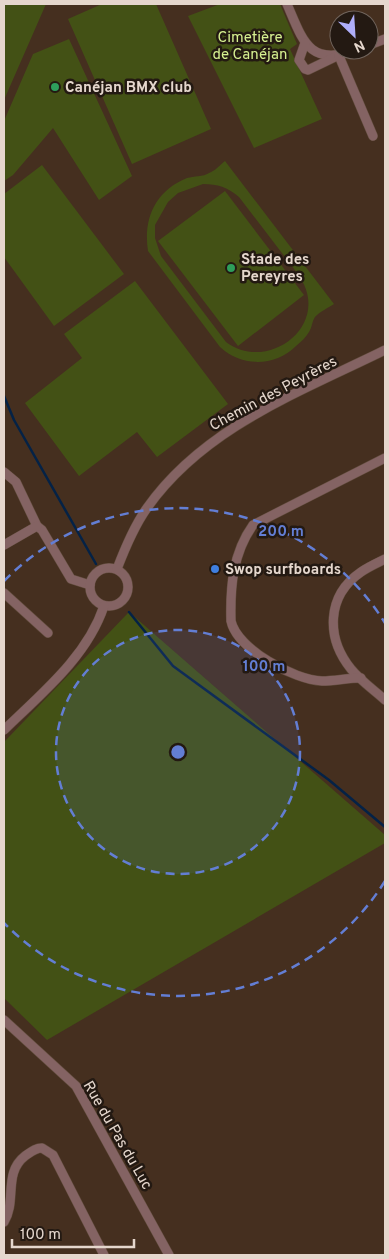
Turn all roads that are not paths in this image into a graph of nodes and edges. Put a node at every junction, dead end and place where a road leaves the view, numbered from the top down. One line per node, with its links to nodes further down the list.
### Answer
1 (287, 4): 2 (street)
2 (304, 43): 3 (street); 4 (street)
3 (329, 54)
4 (329, 60)
5 (339, 60): 6 (street)
6 (373, 136)
7 (385, 350): 13 (street, Chemin des Peyrères)
8 (385, 458): 18 (street)
9 (4, 472): 10 (street)
10 (37, 526): 11 (street); 14 (street)
11 (4, 546)
12 (385, 560): 18 (street)
13 (117, 569): 14 (street); 16 (street)
14 (90, 584): 16 (street)
15 (4, 593): 17 (street)
16 (104, 606): 20 (street)
17 (48, 633)
18 (361, 678): 19 (street)
19 (385, 700)
20 (4, 730)
21 (4, 1020): 24 (street, Rue du Pas du Luc)
22 (4, 1222): 23 (street)
23 (104, 1255)
24 (169, 1255)

